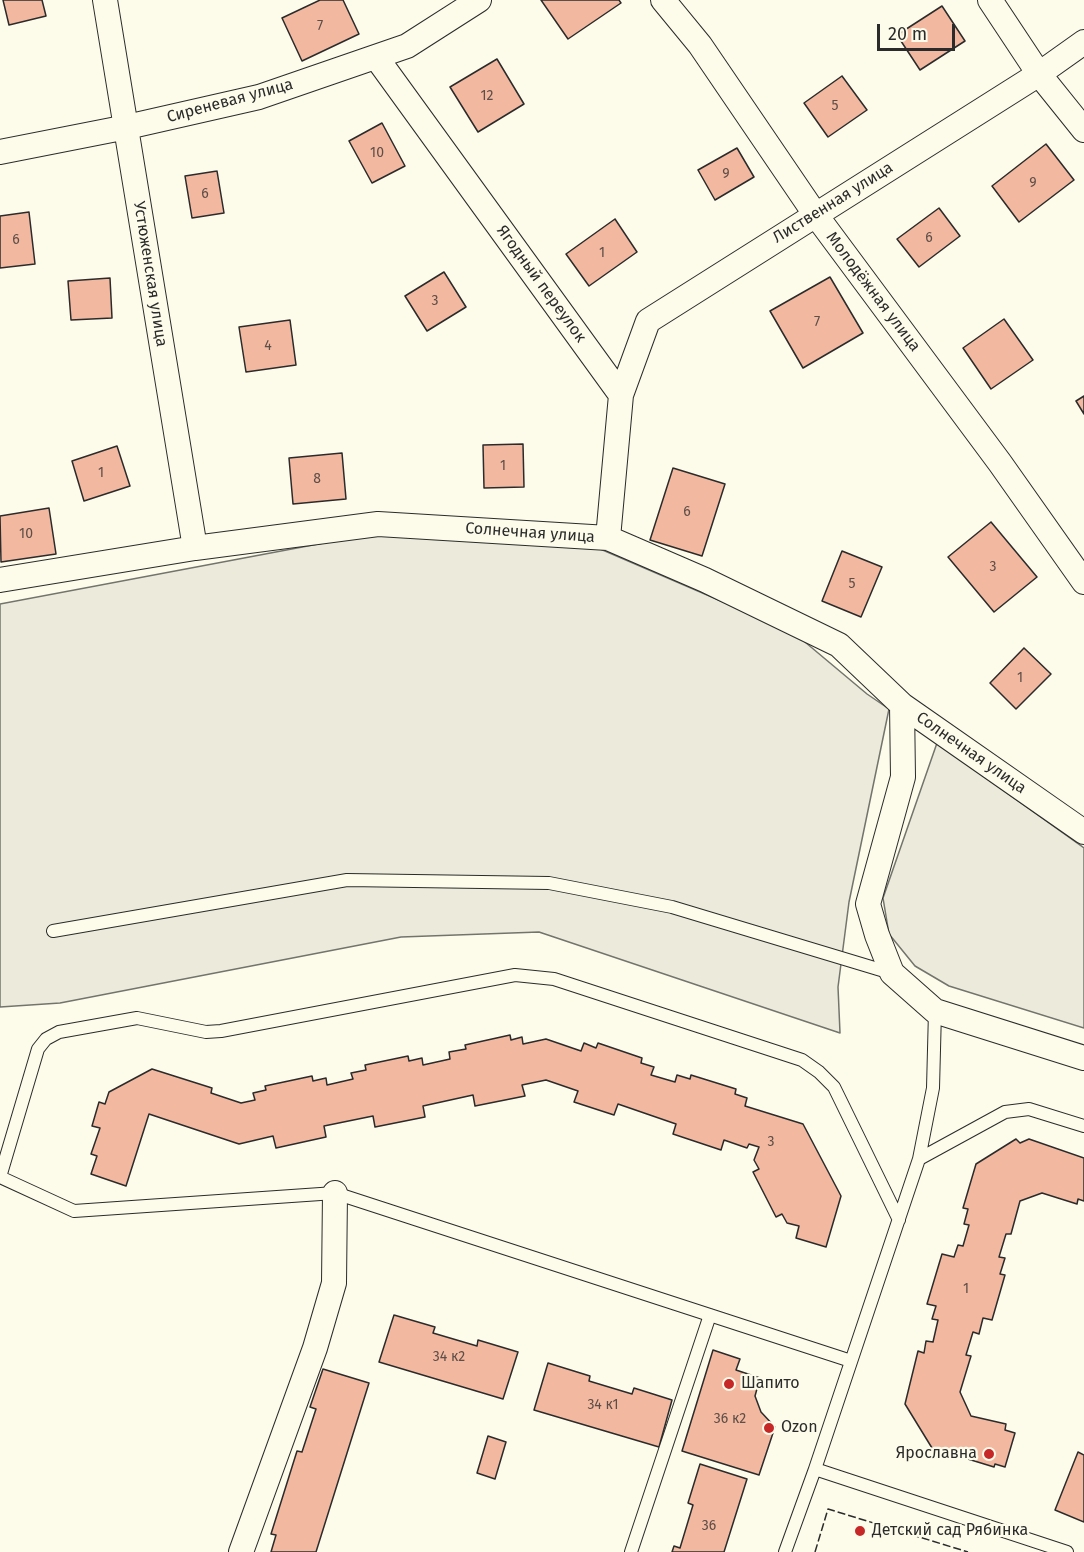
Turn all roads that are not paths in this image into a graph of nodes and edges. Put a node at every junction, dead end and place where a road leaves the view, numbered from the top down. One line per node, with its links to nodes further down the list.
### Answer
1 (105, 0): 8 (street, Устюженская улица)
2 (479, 0): 6 (street, Сиреневая улица)
3 (663, 0): 11 (street, Молодёжная улица)
4 (990, 0): 7 (street)
5 (1084, 42): 7 (street, Лиственная улица)
6 (376, 57): 8 (street, Сиреневая улица); 12 (street, Ягодный переулок)
7 (1039, 74): 9 (street); 11 (street, Лиственная улица)
8 (127, 127): 10 (street, Сиреневая улица); 14 (street, Устюженская улица)
9 (1084, 130)
10 (0, 152)
11 (815, 214): 12 (street, Лиственная улица); 16 (street, Молодёжная улица)
12 (621, 394): 13 (street)
13 (608, 538): 14 (street, Солнечная улица); 17 (street, Солнечная улица)
14 (195, 548): 15 (street, Солнечная улица)
15 (0, 580)
16 (1084, 582)
17 (902, 705): 18 (street, Солнечная улица); 20 (street)
18 (1084, 832)
19 (53, 931): 20 (lane)
20 (892, 973): 21 (street)
21 (935, 1011): 22 (street); 24 (lane)
22 (1084, 1058)
23 (1084, 1126): 24 (lane)
24 (919, 1159): 27 (lane)
25 (0, 1177): 26 (lane); 27 (lane)
26 (335, 1193): 28 (lane); 31 (street)
27 (899, 1220): 29 (lane)
28 (710, 1315): 29 (lane); 32 (lane)
29 (851, 1361): 30 (lane)
30 (814, 1469): 33 (lane); 34 (lane)
31 (241, 1552)
32 (631, 1552)
33 (785, 1552)
34 (1067, 1552)

